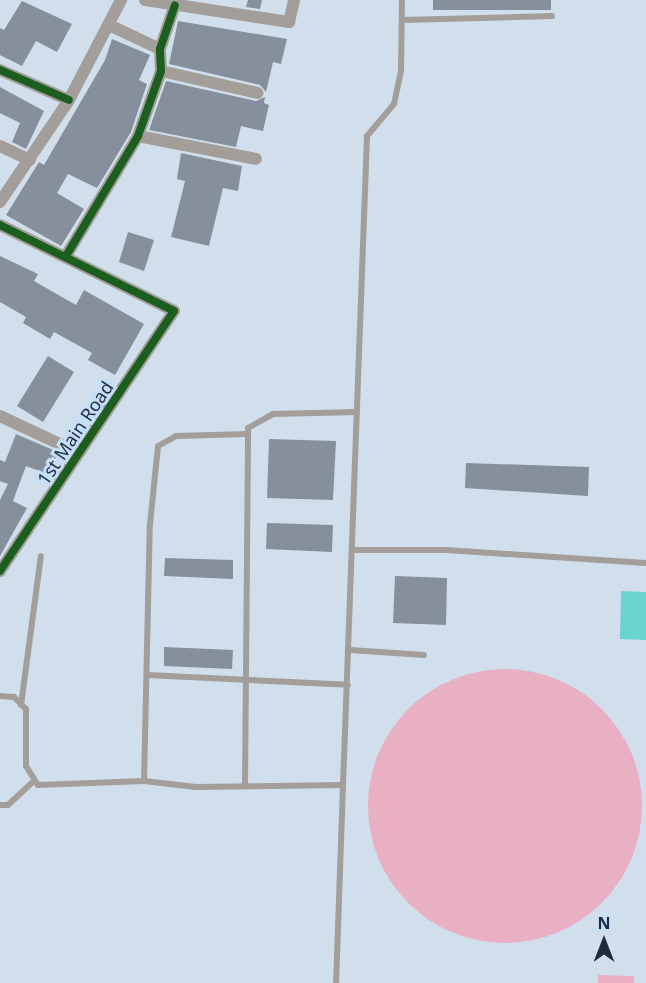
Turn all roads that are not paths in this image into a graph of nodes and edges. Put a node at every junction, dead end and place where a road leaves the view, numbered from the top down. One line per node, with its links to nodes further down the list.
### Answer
1 (121, 0): 8 (street)
2 (145, 0): 5 (street)
3 (294, 0): 5 (street)
4 (402, 0): 7 (lane)
5 (175, 5): 9 (street)
6 (552, 16): 7 (lane)
7 (402, 20): 21 (lane)
8 (109, 25): 9 (street); 13 (street)
9 (160, 49): 11 (street)
10 (0, 70): 13 (street)
11 (161, 71): 12 (street); 14 (street)
12 (258, 93)
13 (69, 100): 17 (street)
14 (138, 136): 16 (street); 20 (street)
15 (0, 146): 17 (street)
16 (256, 159)
17 (30, 160): 18 (street)
18 (0, 202)
19 (0, 225): 20 (street)
20 (66, 256): 24 (street, 1st Main Road)
21 (357, 412): 23 (lane); 25 (lane)
22 (0, 416): 24 (street)
23 (248, 434): 31 (lane); 32 (lane)
24 (80, 453): 28 (street, 1st Main Road)
25 (353, 550): 27 (lane); 29 (lane)
26 (41, 556): 35 (lane)
27 (646, 562)
28 (0, 571)
29 (350, 650): 30 (lane); 33 (lane)
30 (424, 655)
31 (147, 675): 32 (lane); 37 (lane)
32 (246, 682): 33 (lane); 38 (lane)
33 (348, 685): 39 (lane)
34 (0, 696): 35 (lane)
35 (21, 705): 36 (lane)
36 (34, 781): 37 (lane); 40 (lane)
37 (144, 781): 38 (lane)
38 (245, 785): 39 (lane)
39 (343, 785): 41 (lane)
40 (0, 805)
41 (336, 983)

